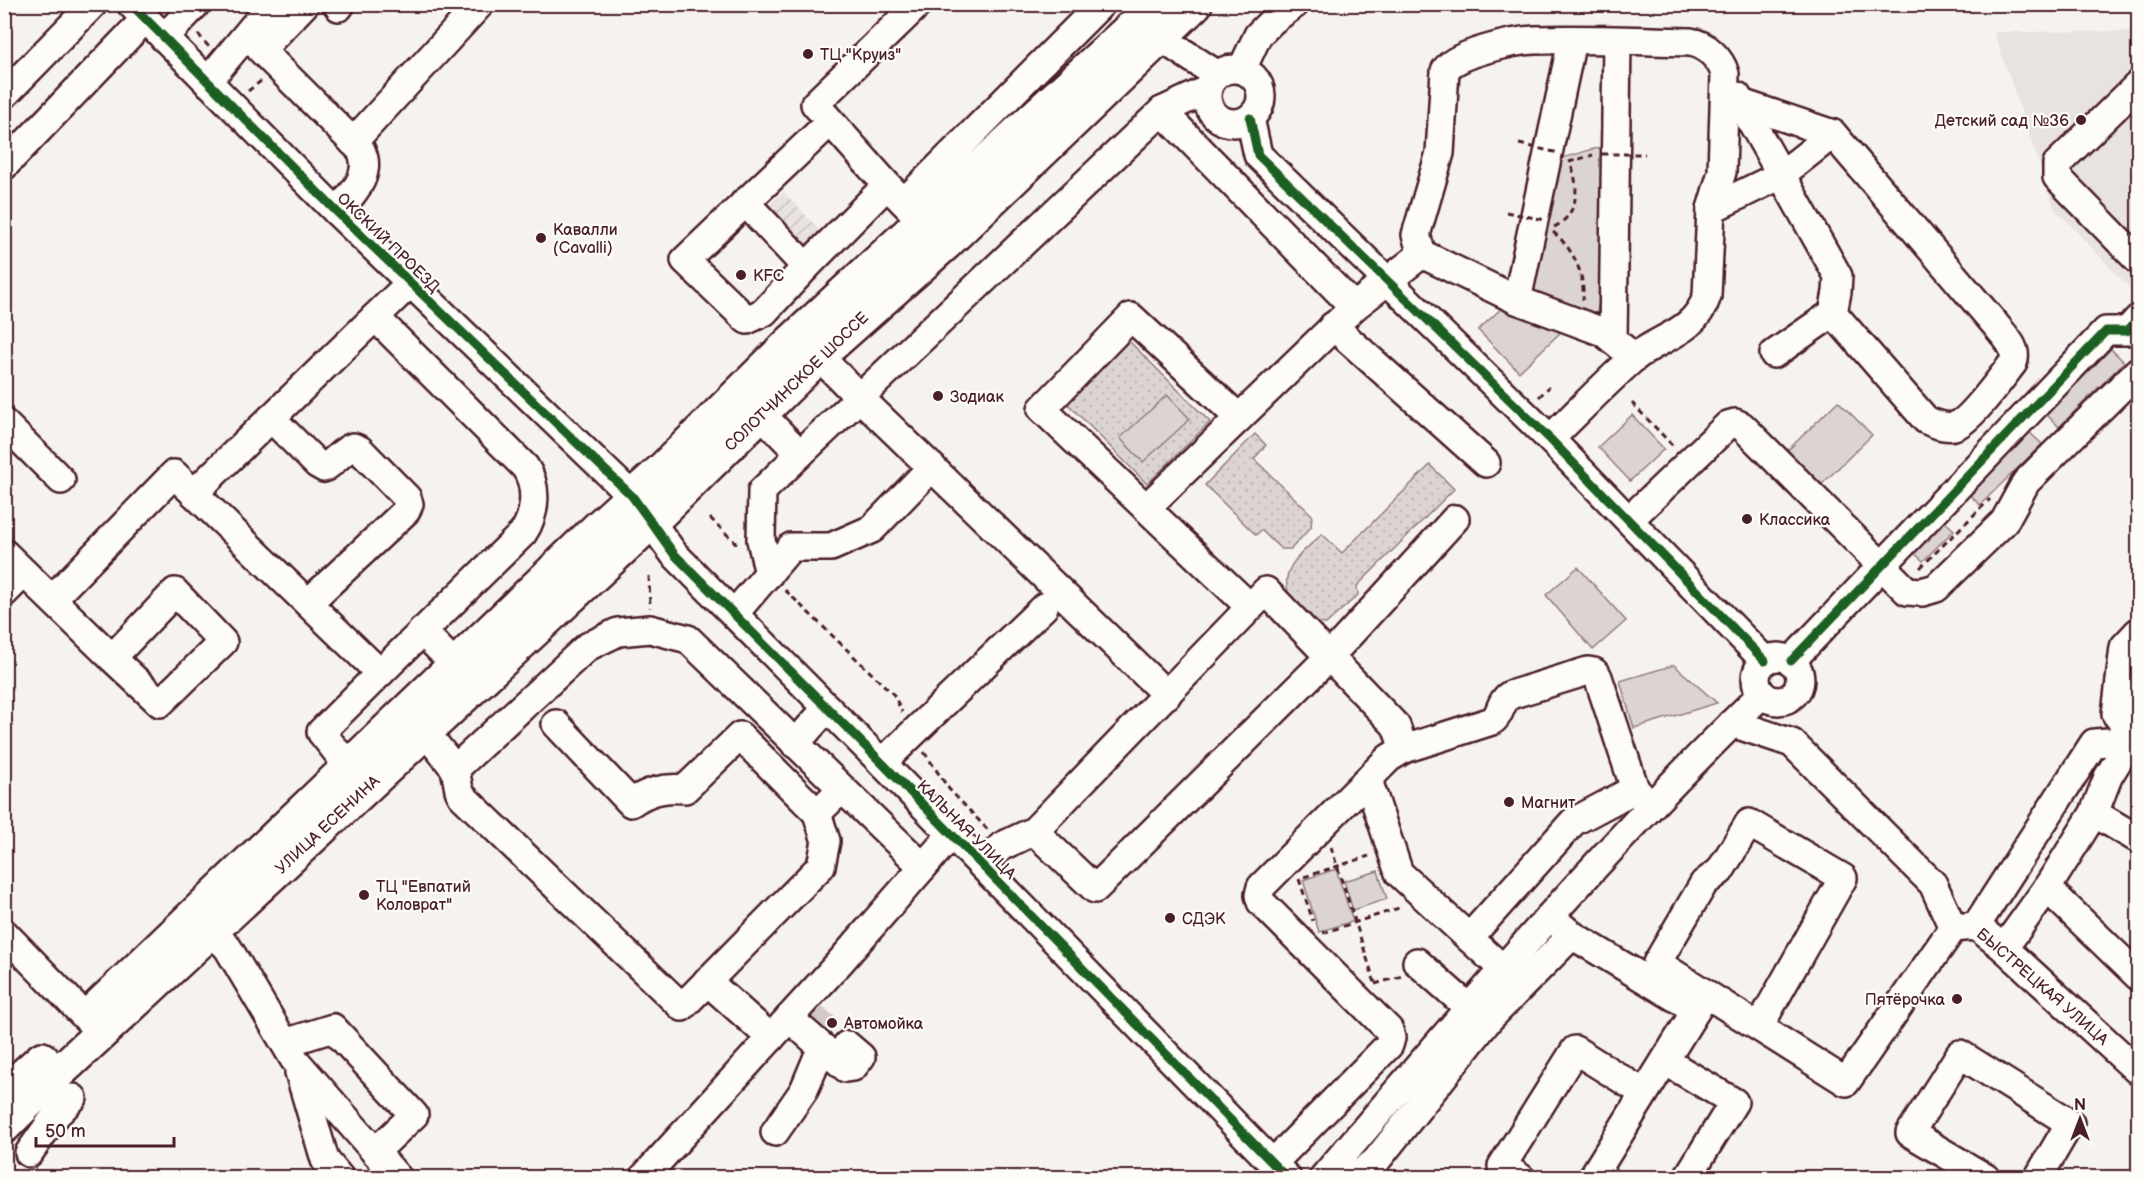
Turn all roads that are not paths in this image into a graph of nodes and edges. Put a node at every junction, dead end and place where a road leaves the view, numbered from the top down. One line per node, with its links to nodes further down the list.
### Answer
1 (93, 4): 20 (street)
2 (196, 4): 12 (street)
3 (272, 4): 18 (street)
4 (305, 4): 26 (street)
5 (480, 4): 26 (street)
6 (918, 4): 24 (street)
7 (1101, 4): 30 (street)
8 (1157, 4): 30 (main road, СОЛОТЧИНСКОЕ ШОССЕ)
9 (1195, 4): 13 (main road, СОЛОТЧИНСКОЕ ШОССЕ)
10 (1295, 4): 17 (street)
11 (138, 12): 12 (street, ОКСКИЙ ПРОЕЗД); 27 (street)
12 (164, 38): 18 (street, ОКСКИЙ ПРОЕЗД)
13 (1161, 38): 17 (street); 33 (main road, СОЛОТЧИНСКОЕ ШОССЕ)
14 (1572, 41): 15 (street); 34 (street); 39 (street)
15 (1617, 41): 16 (street); 46 (street)
16 (1725, 74): 21 (street); 31 (street)
17 (1222, 78): 22 (street); 23 (street); 23 (street)
18 (207, 82): 32 (street, ОКСКИЙ ПРОЕЗД)
19 (2139, 85): 35 (street)
20 (4, 95)
21 (1741, 103): 25 (street); 28 (street)
22 (1162, 111): 40 (street); 51 (street)
23 (1250, 118): 37 (street)
24 (830, 122): 29 (street); 30 (street)
25 (1833, 134): 28 (street); 42 (street)
26 (353, 142): 32 (street)
27 (4, 166)
28 (1781, 175): 31 (street); 42 (street)
29 (745, 202): 36 (street); 41 (street)
30 (904, 203): 33 (street); 36 (street); 47 (main road, СОЛОТЧИНСКОЕ ШОССЕ)
31 (1711, 209): 49 (street)
32 (337, 212): 38 (street, ОКСКИЙ ПРОЕЗД)
33 (945, 244): 47 (main road, СОЛОТЧИНСКОЕ ШОССЕ)
34 (1422, 254): 37 (street); 39 (street)
35 (2139, 260)
36 (806, 267): 41 (street)
37 (1387, 281): 40 (street); 56 (street)
38 (410, 283): 43 (street); 62 (street, ОКСКИЙ ПРОЕЗД)
39 (1517, 300): 46 (street)
40 (1354, 307): 44 (street)
41 (764, 312): 47 (street)
42 (1833, 313): 48 (street)
43 (375, 317): 53 (street); 77 (street)
44 (1333, 326): 54 (street); 58 (street)
45 (2135, 331): 68 (street)
46 (1612, 340): 49 (street)
47 (805, 349): 51 (street); 52 (main road, СОЛОТЧИНСКОЕ ШОССЕ); 62 (main road, СОЛОТЧИНСКОЕ ШОССЕ)
48 (1774, 354)
49 (1635, 357): 56 (street)
50 (2139, 371): 68 (street)
51 (859, 397): 57 (street); 59 (street)
52 (761, 414): 57 (street); 66 (main road, СОЛОТЧИНСКОЕ ШОССЕ)
53 (271, 418): 61 (street); 73 (street)
54 (1239, 418): 63 (street); 63 (street)
55 (4, 423): 60 (street)
56 (1550, 439): 65 (street)
57 (800, 454): 70 (street)
58 (1486, 463)
59 (932, 467): 70 (street); 85 (street)
60 (62, 480)
61 (194, 493): 72 (street); 73 (street)
62 (632, 496): 66 (street, КАЛЬНАЯ УЛИЦА); 82 (main road, УЛИЦА ЕСЕНИНА)
63 (1146, 507): 75 (street)
64 (1455, 519): 79 (street)
65 (1629, 520): 68 (street); 81 (street)
66 (651, 522): 76 (street, КАЛЬНАЯ УЛИЦА); 89 (main road, УЛИЦА ЕСЕНИНА)
67 (4, 553): 69 (street)
68 (1881, 565): 81 (street)
69 (24, 573): 71 (street); 72 (street)
70 (769, 574): 76 (street)
71 (4, 593)
72 (52, 600): 80 (street)
73 (308, 603): 83 (street)
74 (1044, 607): 93 (street)
75 (1250, 607): 79 (street); 85 (street)
76 (734, 614): 86 (street, КАЛЬНАЯ УЛИЦА)
77 (422, 631): 82 (street); 83 (street)
78 (2139, 632): 90 (street)
79 (1330, 656): 92 (street); 101 (street)
80 (112, 658)
81 (1778, 661): 84 (street); 84 (street)
82 (455, 665): 94 (main road, УЛИЦА ЕСЕНИНА)
83 (380, 673): 94 (street)
84 (1762, 694): 87 (street)
85 (1167, 695): 101 (street)
86 (827, 708): 91 (street); 93 (street, КАЛЬНАЯ УЛИЦА)
87 (1732, 723): 98 (street); 108 (street)
88 (556, 724): 99 (street)
89 (426, 733): 95 (street); 109 (main road, УЛИЦА ЕСЕНИНА)
90 (2138, 741): 100 (street); 108 (street)
91 (795, 744): 95 (street); 97 (street)
92 (1404, 748): 96 (street); 98 (street)
93 (882, 763): 102 (street, КАЛЬНАЯ УЛИЦА)
94 (349, 767): 121 (main road, УЛИЦА ЕСЕНИНА)
95 (455, 769): 117 (street)
96 (1368, 780): 112 (street); 134 (street)
97 (842, 790): 99 (street); 105 (street)
98 (1643, 797): 107 (street); 112 (street)
99 (817, 813): 117 (street)
100 (2094, 813): 103 (street); 106 (street)
101 (1034, 831): 104 (street)
102 (951, 835): 104 (street, КАЛЬНАЯ УЛИЦА); 105 (street)
103 (2139, 839)
104 (982, 865): 134 (street, КАЛЬНАЯ УЛИЦА)
105 (923, 867): 120 (street)
106 (2047, 888): 113 (street); 116 (street)
107 (1549, 915): 111 (street); 115 (street)
108 (1964, 927): 113 (street, БЫСТРЕЦКАЯ УЛИЦА); 122 (street, БЫСТРЕЦКАЯ УЛИЦА)
109 (212, 932): 121 (main road, УЛИЦА ЕСЕНИНА); 124 (street)
110 (4, 933): 121 (street)
111 (1572, 935): 118 (street); 139 (street)
112 (1469, 938): 115 (street)
113 (2004, 948): 126 (street, БЫСТРЕЦКАЯ УЛИЦА)
114 (1417, 962): 119 (street)
115 (1503, 969): 119 (street)
116 (2139, 976)
117 (707, 981): 123 (street)
118 (1701, 1002): 122 (street, БЫСТРЕЦКАЯ УЛИЦА); 122 (street, БЫСТРЕЦКАЯ УЛИЦА); 125 (street)
119 (1469, 1008): 138 (street)
120 (799, 1012): 123 (street); 131 (street)
121 (94, 1026): 127 (main road, УЛИЦА ЕСЕНИНА); 129 (main road, УЛИЦА ЕСЕНИНА)
122 (1759, 1027)
123 (771, 1038): 137 (street)
124 (290, 1051): 132 (street); 132 (street); 135 (street)
125 (1665, 1061): 128 (street); 142 (street)
126 (2139, 1071)
127 (4, 1093)
128 (1644, 1093): 140 (street); 141 (street)
129 (63, 1104): 130 (main road, УЛИЦА ЕСЕНИНА); 133 (street)
130 (4, 1126)
131 (775, 1132)
132 (375, 1152): 136 (street)
133 (29, 1153)
134 (1280, 1171)
135 (340, 1178)
136 (398, 1178)
137 (644, 1178)
138 (1323, 1178)
139 (1355, 1178)
140 (1521, 1178)
141 (1592, 1178)
142 (1687, 1178)
143 (1986, 1178): 144 (street)
144 (2038, 1178)

